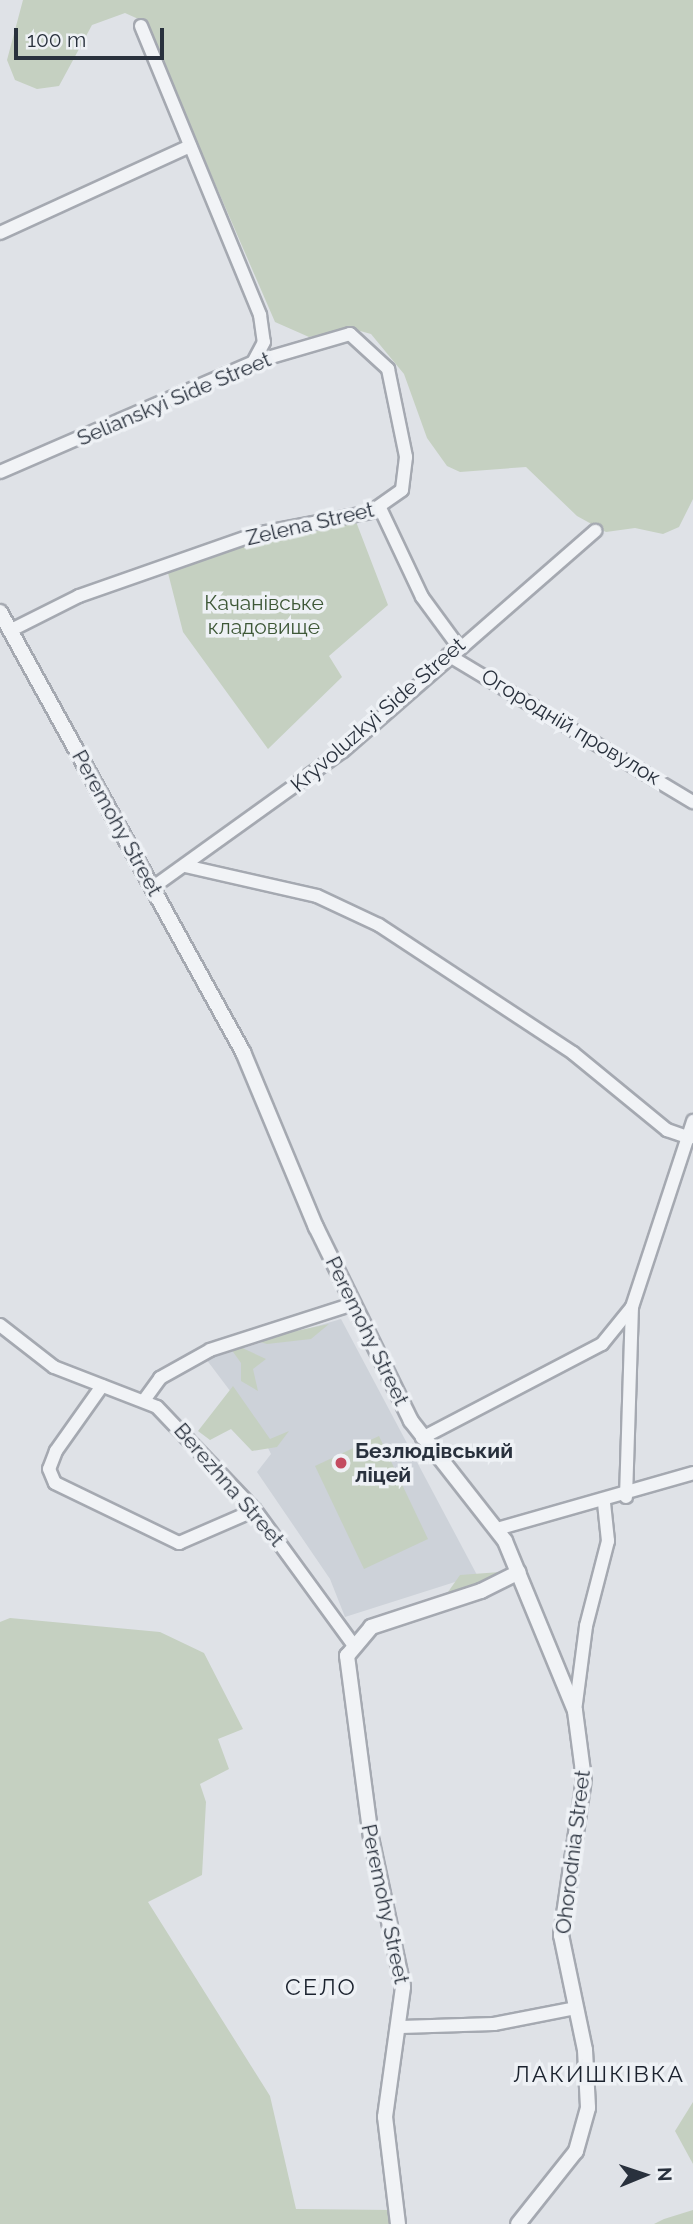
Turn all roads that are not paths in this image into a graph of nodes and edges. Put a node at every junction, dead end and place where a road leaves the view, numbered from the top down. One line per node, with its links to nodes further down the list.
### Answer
1 (141, 26): 2 (street)
2 (190, 146): 3 (street); 5 (street)
3 (0, 233)
4 (350, 334): 5 (street, Selianskyi Side Street); 7 (street, Zelena Street)
5 (254, 362): 6 (street, Selianskyi Side Street)
6 (0, 472)
7 (380, 508): 10 (street, Zelena Street); 11 (street)
8 (595, 531): 11 (street, Kryvoluzkyi Side Street)
9 (0, 612): 10 (street, Peremohy Street)
10 (10, 630): 15 (street, Peremohy Street)
11 (458, 646): 12 (street, Kryvoluzkyi Side Street)
12 (448, 655): 13 (street, Огородній провулок); 14 (street, Kryvoluzkyi Side Street)
13 (693, 802)
14 (185, 866): 15 (street, Kryvoluzkyi Side Street); 17 (street)
15 (152, 888): 18 (street, Peremohy Street)
16 (693, 1121): 17 (street)
17 (690, 1147): 19 (street)
18 (353, 1304): 22 (street); 23 (street, Peremohy Street)
19 (632, 1307): 23 (street); 25 (street)
20 (0, 1325): 21 (street, Berezhna Street)
21 (102, 1386): 22 (street, Berezhna Street); 27 (street)
22 (145, 1399): 27 (street, Berezhna Street)
23 (422, 1438): 28 (street, Peremohy Street)
24 (693, 1473): 25 (street)
25 (626, 1497): 26 (street)
26 (604, 1502): 28 (street); 31 (street, Ohorodnia Street)
27 (255, 1510): 30 (street, Berezhna Street)
28 (497, 1529): 29 (street, Peremohy Street)
29 (519, 1572): 30 (street); 31 (street, Peremohy Street)
30 (352, 1643): 33 (street, Peremohy Street)
31 (575, 1711): 32 (street, Ohorodnia Street)
32 (576, 2008): 33 (street); 35 (street, Ohorodnia Street)
33 (401, 2027): 34 (street, Peremohy Street)
34 (398, 2224)
35 (518, 2224)

